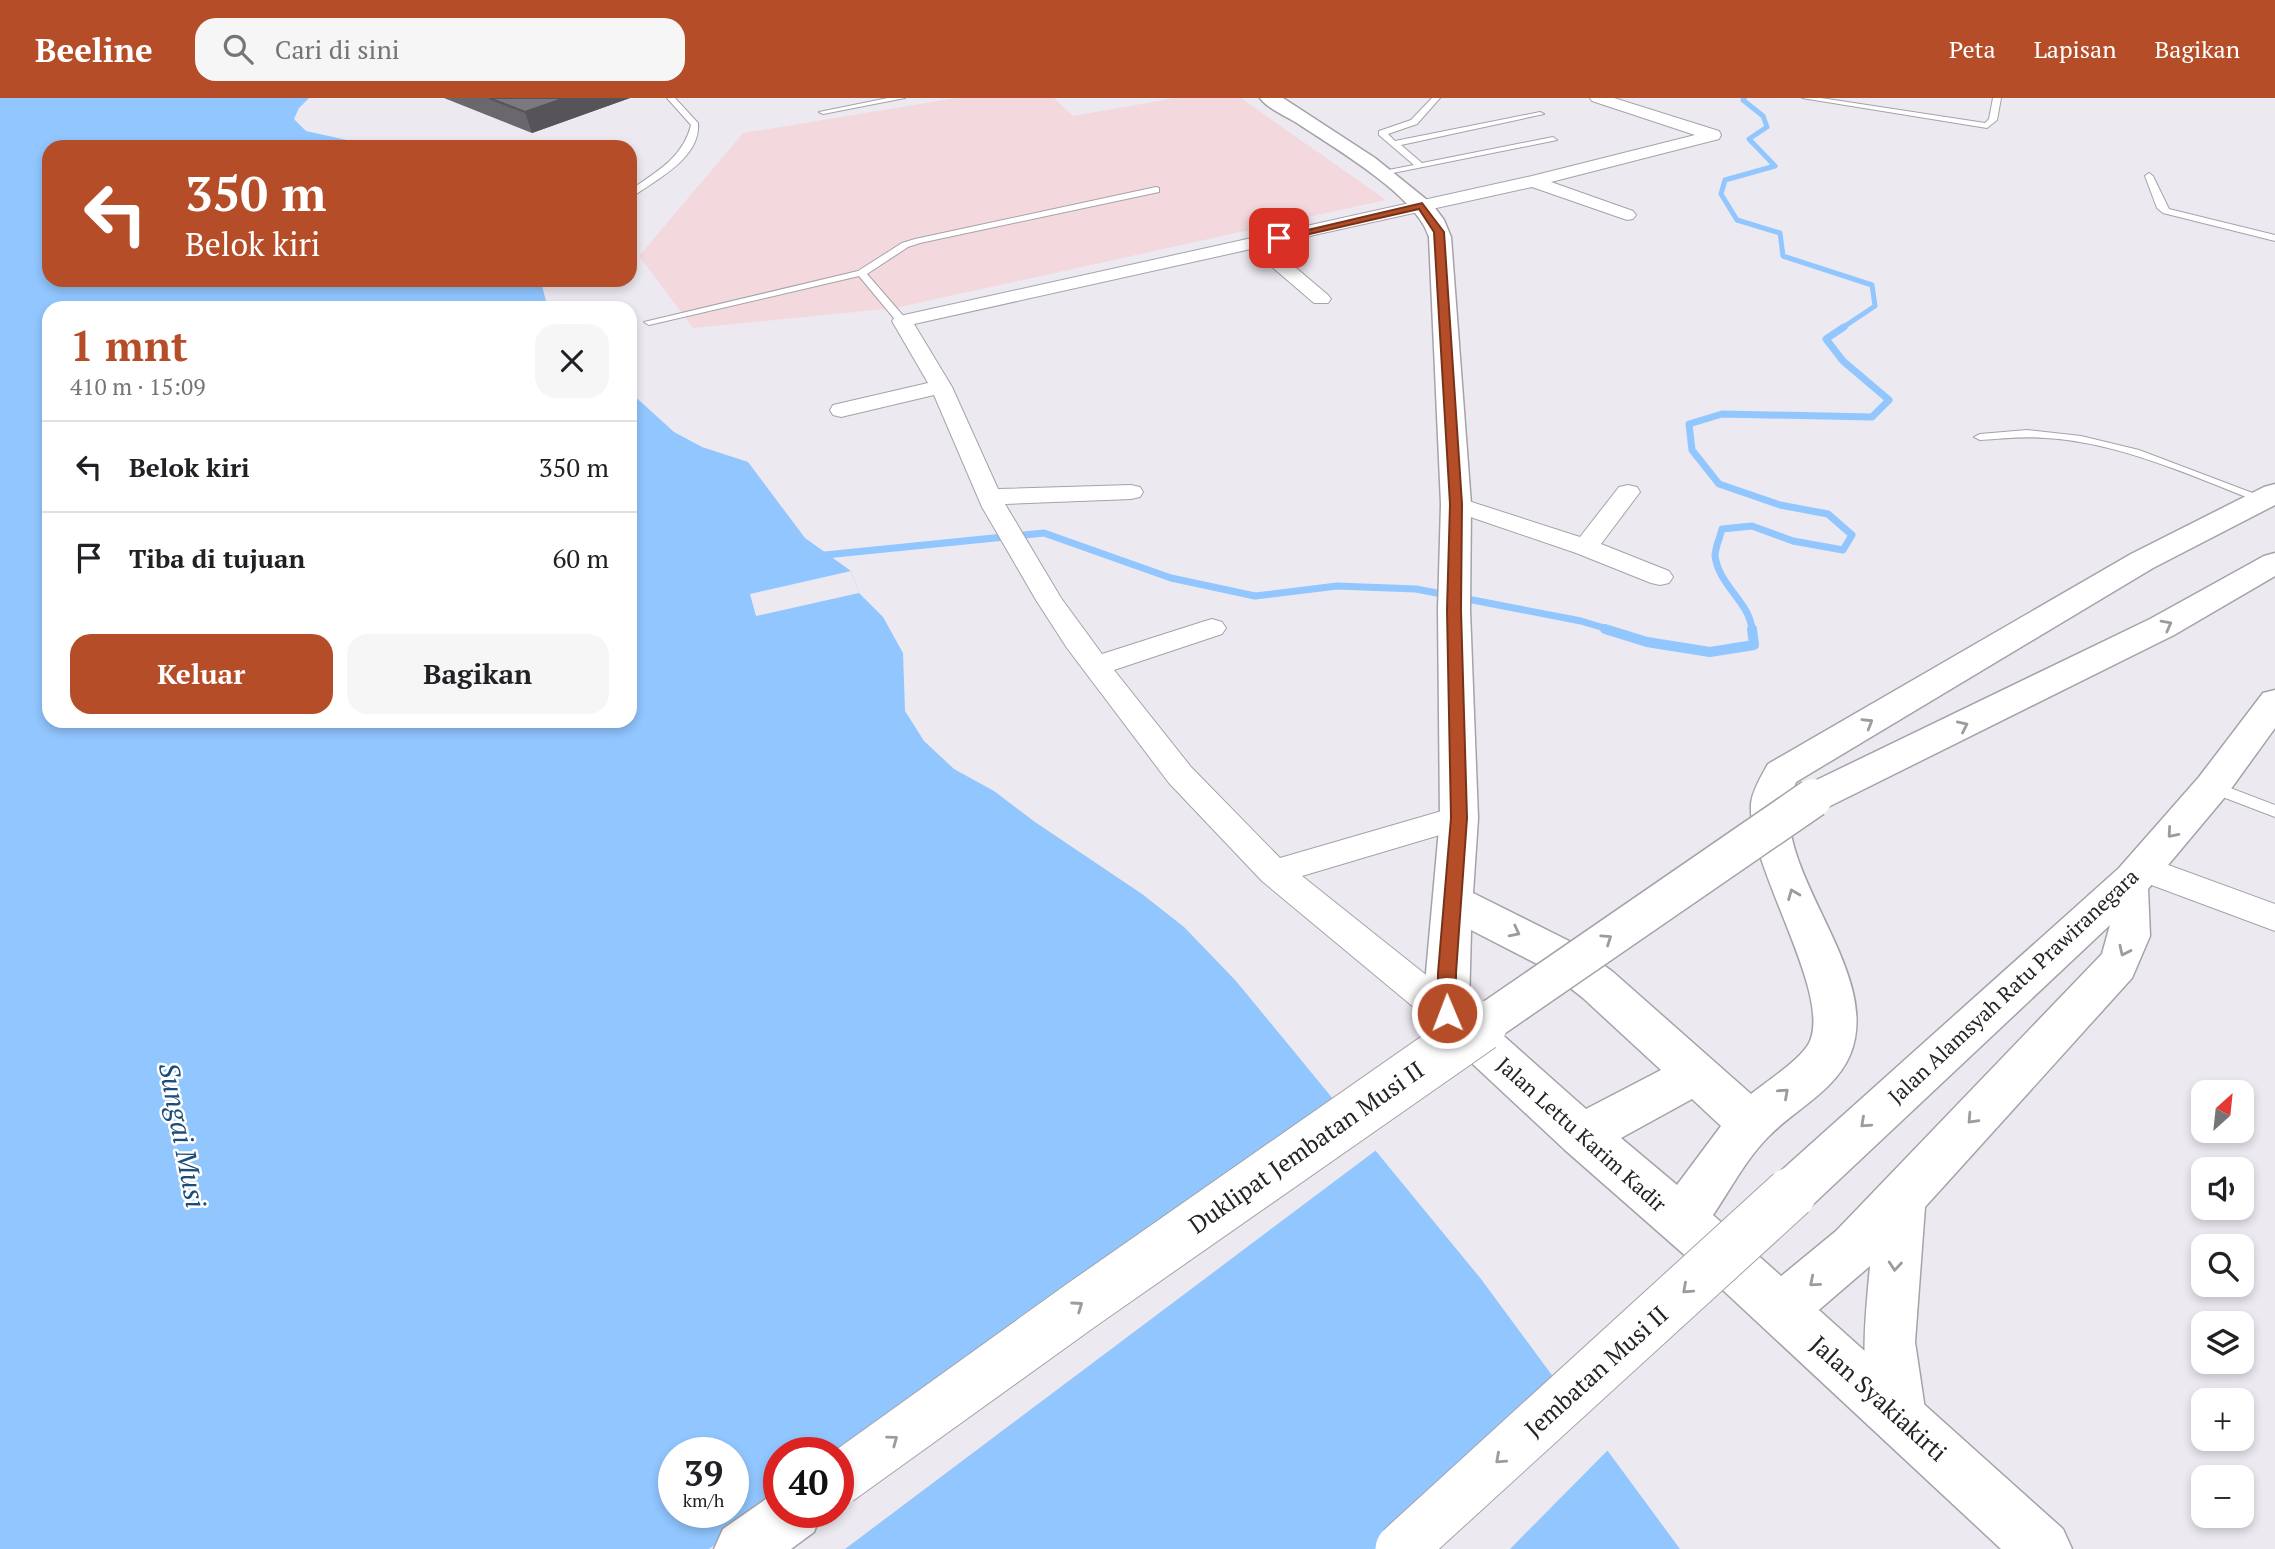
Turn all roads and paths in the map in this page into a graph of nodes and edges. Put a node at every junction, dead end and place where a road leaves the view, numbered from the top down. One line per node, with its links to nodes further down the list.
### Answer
1 (671, 98): 16 (lane)
2 (901, 98): 8 (lane)
3 (1270, 98): 13 (main road)
4 (1436, 98): 11 (lane)
5 (1598, 98): 15 (street)
6 (1806, 98): 7 (lane)
7 (1997, 98)
8 (823, 112)
9 (1540, 114): 11 (lane)
10 (1553, 140): 12 (lane)
11 (1394, 145): 12 (lane)
12 (1419, 165): 13 (lane)
13 (1381, 174): 18 (main road)
14 (2149, 176): 20 (lane)
15 (1533, 181): 18 (street); 19 (street)
16 (637, 189)
17 (1156, 190): 22 (lane)
18 (1422, 205): 21 (street); 33 (main road)
19 (1628, 215)
20 (2275, 238)
21 (1255, 243): 23 (street); 24 (street)
22 (861, 273): 24 (lane); 25 (lane)
23 (1321, 299)
24 (902, 321): 26 (street)
25 (649, 322)
26 (940, 387): 27 (street); 31 (street)
27 (841, 410)
28 (1980, 437): 32 (lane)
29 (1131, 492): 31 (street)
30 (1628, 492): 34 (street)
31 (990, 497): 38 (street)
32 (2270, 497): 49 (main road, one-way to 32)
33 (1456, 504): 34 (street); 42 (main road)
34 (1585, 547): 36 (street)
35 (2275, 563): 56 (main road, Duklipat Jembatan Musi II, one-way to 35, bridge)
36 (1660, 576)
37 (1212, 628): 38 (street)
38 (1096, 666): 43 (street)
39 (2275, 702): 40 (main road, Jalan Alamsyah Ratu Prawiranegara)
40 (2212, 788): 41 (lane); 44 (main road, Jalan Alamsyah Ratu Prawiranegara, one-way to 44)
41 (2275, 811)
42 (1459, 818): 43 (street); 45 (main road)
43 (1274, 872): 47 (street)
44 (2134, 876): 46 (street); 51 (main road, Jalan Alamsyah Ratu Prawiranegara, one-way to 51); 52 (main road, one-way to 52)
45 (1454, 902): 47 (main road); 48 (main road, one-way to 48)
46 (2275, 918)
47 (1447, 1013): 50 (main road, Jalan Lettu Karim Kadir)
48 (1695, 1075): 49 (main road); 50 (main road)
49 (1750, 1123): 53 (main road)
50 (1582, 1135): 53 (main road, Jalan Lettu Karim Kadir)
51 (1791, 1194): 59 (main road, Jembatan Musi II, one-way to 59, bridge)
52 (1901, 1198): 54 (main road, one-way to 54); 55 (main road, one-way to 55)
53 (1697, 1234): 54 (main road, Jalan Syakiakirti)
54 (1781, 1309): 55 (main road, Jalan Syakiakirti)
55 (1899, 1416): 60 (main road, Jalan Syakiakirti)
56 (854, 1468)
57 (772, 1528): 58 (main road)
58 (743, 1549)
59 (1401, 1549)
60 (2043, 1549)

